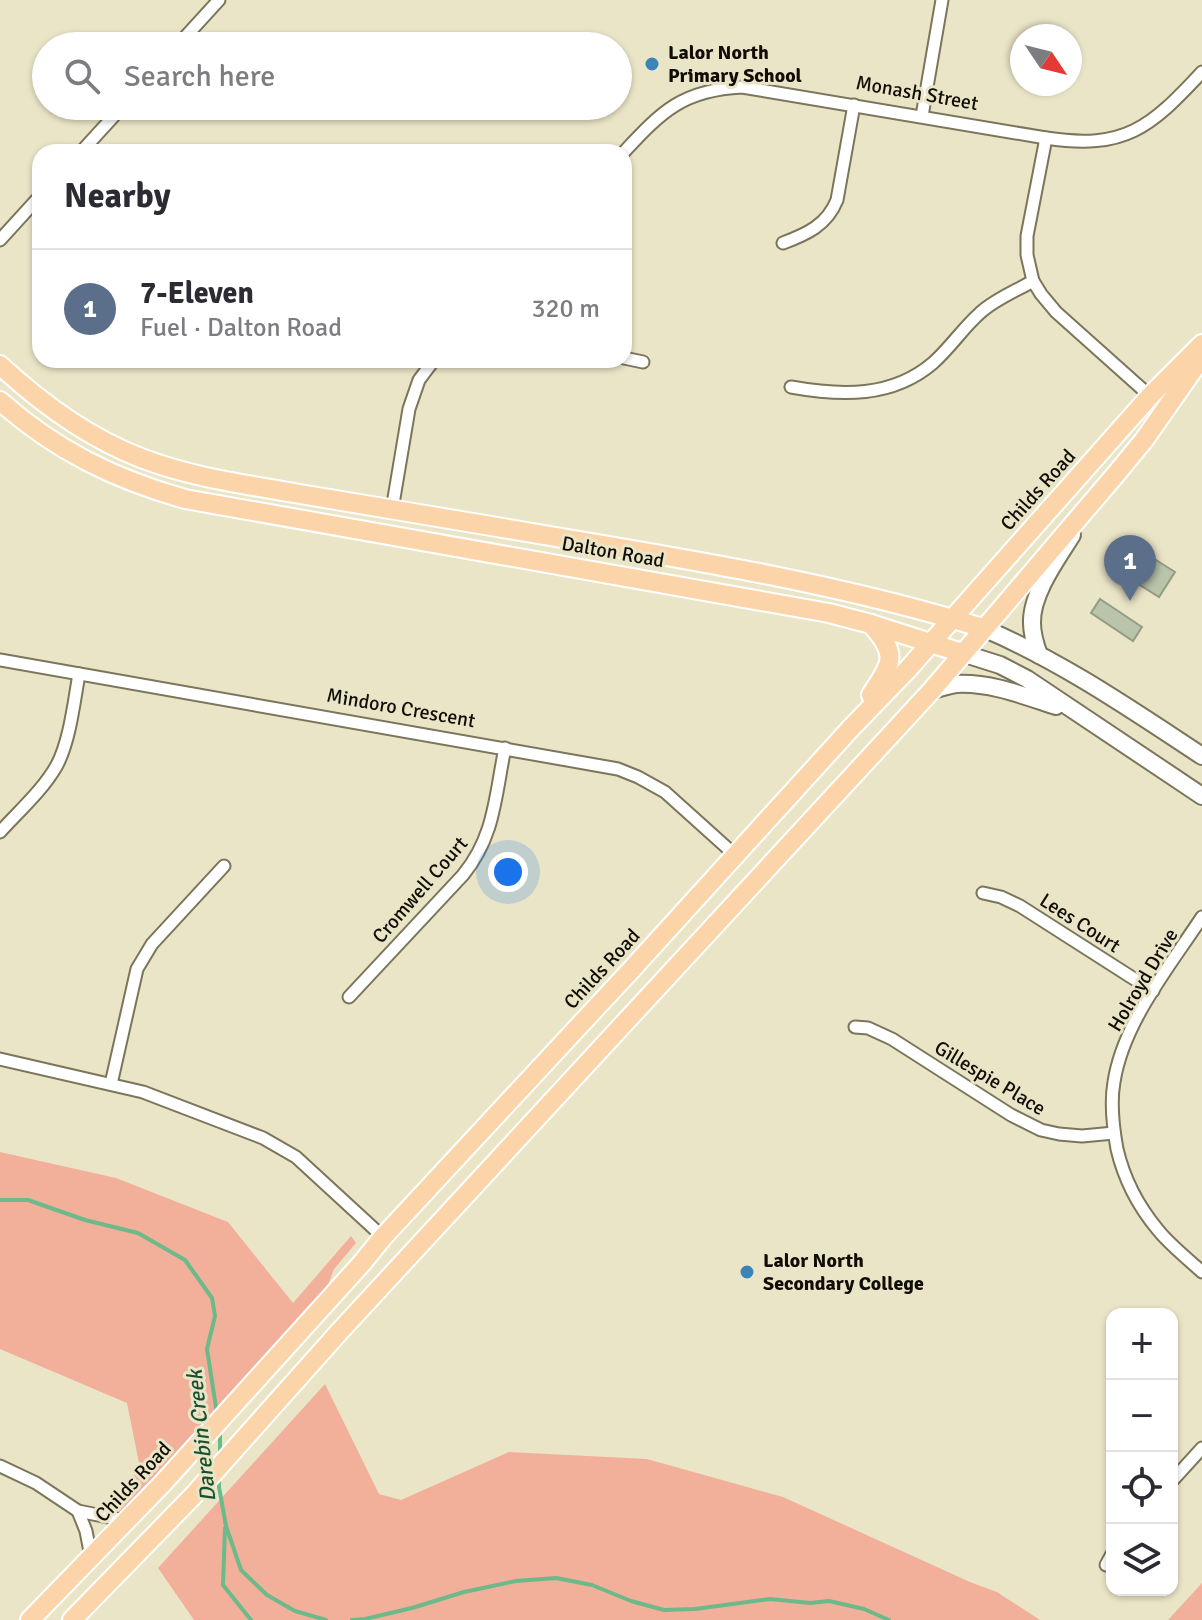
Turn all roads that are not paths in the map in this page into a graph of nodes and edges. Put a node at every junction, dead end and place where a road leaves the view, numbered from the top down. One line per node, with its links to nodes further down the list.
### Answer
1 (219, 0): 3 (street)
2 (942, 0): 6 (street)
3 (190, 32)
4 (1202, 72): 8 (street, Monash Street)
5 (854, 105): 6 (street, Monash Street); 10 (street, Monash Street); 13 (street)
6 (922, 116): 8 (street, Monash Street)
7 (110, 120): 9 (street)
8 (1046, 138): 14 (street)
9 (88, 144)
10 (631, 144)
11 (32, 205): 12 (street)
12 (0, 240)
13 (783, 243)
14 (1033, 281): 21 (street); 23 (street)
15 (1202, 344): 23 (main road, Childs Road)
16 (1202, 357): 23 (main road, Childs Road)
17 (632, 360): 18 (street)
18 (643, 362)
19 (0, 365): 26 (main road, Dalton Road)
20 (428, 368): 26 (street)
21 (791, 387)
22 (0, 401): 28 (main road, Dalton Road)
23 (1157, 403): 24 (main road, Childs Road); 25 (main road, Childs Road)
24 (1117, 435): 25 (main road); 29 (main road, Childs Road)
25 (1144, 440): 27 (main road, Childs Road)
26 (392, 510): 28 (main road); 29 (main road, Dalton Road)
27 (1087, 510): 31 (main road, Childs Road); 34 (main road)
28 (388, 536): 30 (main road, Dalton Road)
29 (952, 619): 31 (main road, Dalton Road); 32 (main road, Childs Road)
30 (871, 624): 32 (main road, Dalton Road); 39 (main road)
31 (983, 628): 33 (main road, Childs Road); 34 (main road, Dalton Road)
32 (932, 643): 33 (main road, Dalton Road); 39 (main road, Childs Road)
33 (962, 653): 37 (main road, Childs Road); 38 (main road, Dalton Road)
34 (1039, 655): 41 (main road, Dalton Road)
35 (0, 660): 36 (street, Mindoro Crescent)
36 (79, 674): 40 (street, Mindoro Crescent); 43 (street)
37 (932, 690): 38 (main road); 46 (main road, Childs Road)
38 (1077, 712): 42 (main road, Dalton Road)
39 (851, 728): 44 (main road, Childs Road)
40 (505, 748): 44 (street, Mindoro Crescent); 50 (street, Cromwell Court)
41 (1202, 756)
42 (1202, 796)
43 (0, 832)
44 (735, 855): 46 (main road, Mindoro Crescent); 55 (main road, Childs Road)
45 (224, 866): 53 (street)
46 (760, 876): 56 (main road, Childs Road)
47 (983, 893): 49 (street, Lees Court)
48 (1202, 917): 49 (street, Holroyd Drive)
49 (1153, 991): 54 (street, Holroyd Drive)
50 (349, 997)
51 (855, 1027): 54 (street, Gillespie Place)
52 (0, 1059): 53 (street)
53 (111, 1084): 55 (street)
54 (1114, 1133): 57 (street, Holroyd Drive)
55 (383, 1237): 56 (main road); 62 (main road, Childs Road)
56 (406, 1260): 66 (main road, Childs Road)
57 (1202, 1272)
58 (1202, 1448): 60 (street)
59 (0, 1466): 61 (street)
60 (1178, 1474)
61 (78, 1511): 62 (street); 63 (street)
62 (128, 1521): 63 (main road, Childs Road)
63 (91, 1557): 64 (main road, Childs Road)
64 (48, 1601): 65 (main road, Childs Road); 66 (main road)
65 (30, 1620)
66 (71, 1620)

